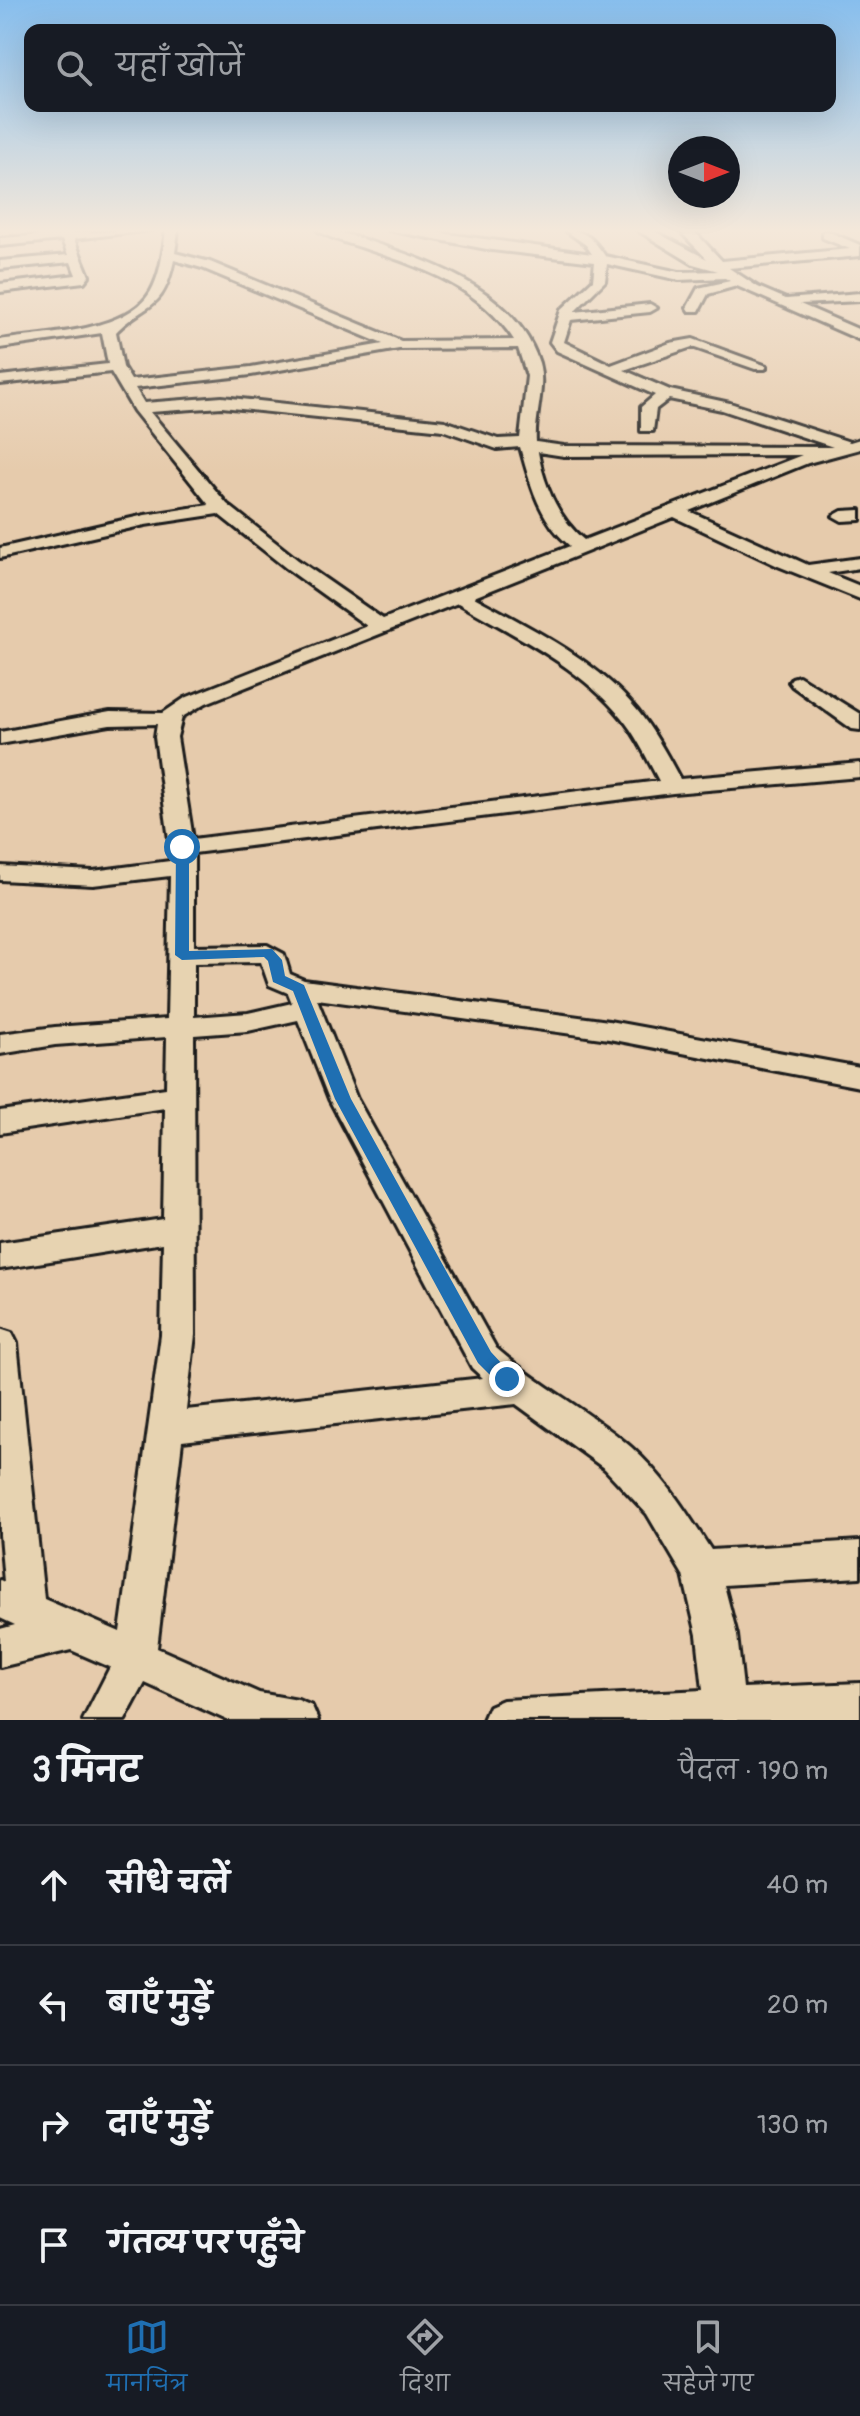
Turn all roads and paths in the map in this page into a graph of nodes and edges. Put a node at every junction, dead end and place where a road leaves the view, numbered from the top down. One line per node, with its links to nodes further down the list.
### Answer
1 (136, 310): 8 (street)
2 (315, 310): 13 (street)
3 (495, 310): 11 (street)
4 (570, 310): 7 (street)
5 (629, 310): 7 (street)
6 (805, 310): 9 (street)
7 (566, 317): 12 (street)
8 (113, 327): 10 (street); 16 (street)
9 (860, 336)
10 (0, 344)
11 (523, 344): 13 (street); 14 (street)
12 (558, 344): 14 (street); 17 (street)
13 (399, 345): 19 (street)
14 (529, 359): 23 (street)
15 (760, 366): 17 (street)
16 (116, 367): 18 (street); 19 (street)
17 (610, 370): 20 (street)
18 (0, 380)
19 (127, 385): 21 (street)
20 (666, 394): 22 (street); 24 (street)
21 (139, 408): 23 (street); 25 (street)
22 (647, 428)
23 (527, 444): 24 (street); 27 (street)
24 (845, 447): 26 (street)
25 (221, 508): 28 (street); 33 (street)
26 (678, 512): 27 (street); 30 (street)
27 (583, 548): 32 (street)
28 (1, 551)
29 (860, 563): 30 (street)
30 (805, 571): 31 (street)
31 (860, 593)
32 (461, 597): 33 (street); 39 (street)
33 (383, 628): 35 (street)
34 (799, 682): 36 (street)
35 (168, 720): 37 (street); 40 (street)
36 (860, 724)
37 (0, 738)
38 (860, 770): 39 (street)
39 (673, 786): 40 (street)
40 (182, 857): 41 (street); 42 (street)
41 (0, 873)
42 (182, 955): 43 (street); 44 (street)
43 (303, 998): 44 (street); 46 (street); 52 (street)
44 (181, 1026): 45 (street); 47 (street)
45 (0, 1044)
46 (860, 1077)
47 (179, 1096): 48 (street); 49 (street)
48 (0, 1122)
49 (177, 1229): 50 (street); 53 (street)
50 (0, 1256)
51 (0, 1343): 56 (street)
52 (521, 1389): 53 (street); 55 (street)
53 (166, 1427): 59 (street)
54 (860, 1559): 55 (street)
55 (701, 1569): 61 (street)
56 (13, 1605): 57 (street)
57 (68, 1632): 58 (street); 59 (street)
58 (0, 1648)
59 (136, 1660): 62 (street); 63 (street)
60 (860, 1703): 61 (street)
61 (726, 1716): 64 (street)
62 (103, 1720)
63 (298, 1720)
64 (503, 1720)

